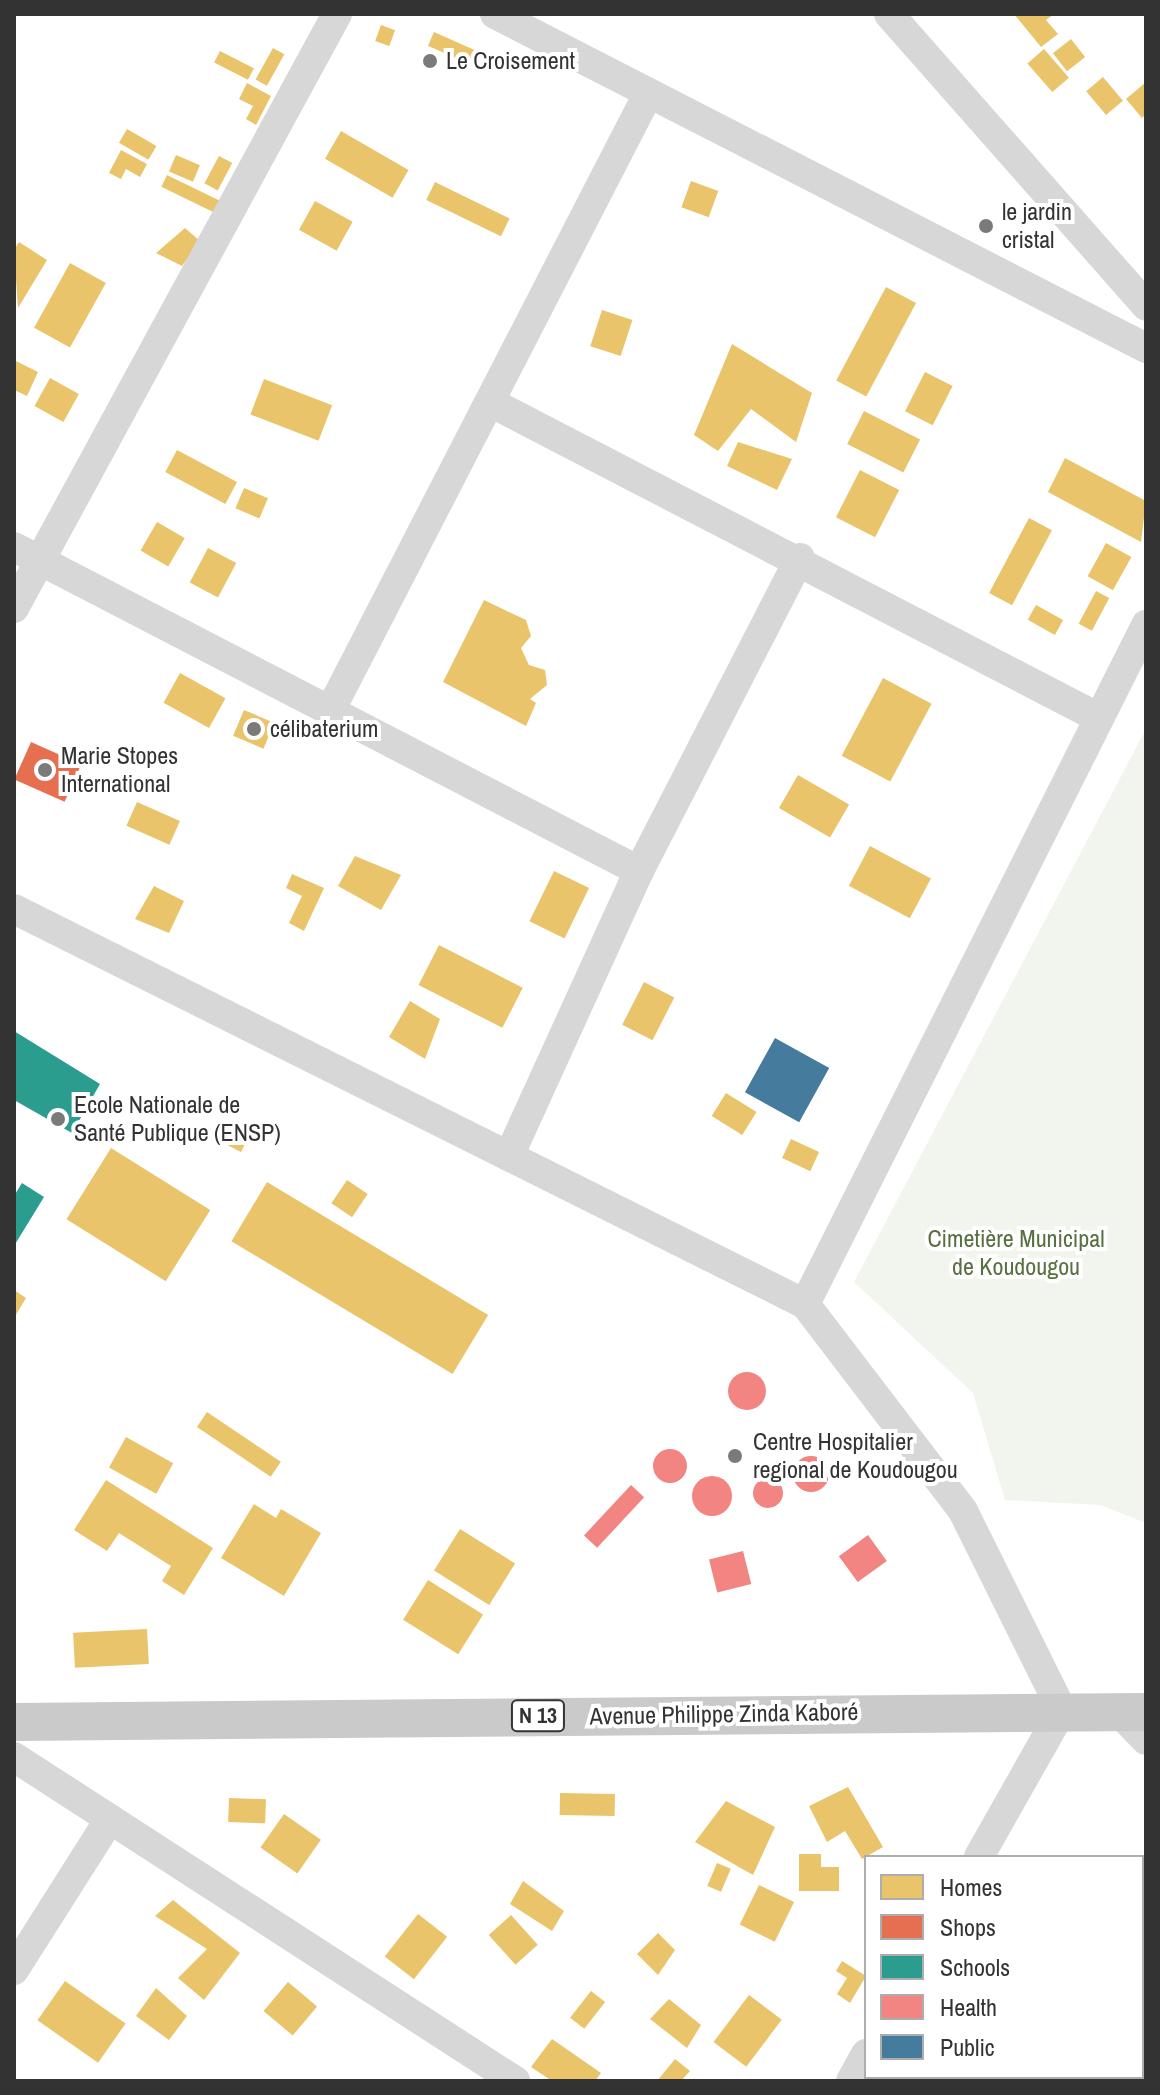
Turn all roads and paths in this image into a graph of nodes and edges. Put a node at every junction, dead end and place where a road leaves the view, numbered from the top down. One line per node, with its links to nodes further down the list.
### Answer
1 (337, 14): 8 (street)
2 (495, 14): 4 (street)
3 (889, 14): 5 (street)
4 (647, 96): 6 (street); 7 (street)
5 (1146, 306)
6 (1146, 348)
7 (490, 402): 9 (street); 12 (street)
8 (27, 554): 10 (street); 12 (street)
9 (800, 558): 13 (street); 14 (street)
10 (14, 608)
11 (1146, 625): 13 (street)
12 (330, 711): 14 (street)
13 (1099, 718): 17 (street)
14 (639, 871): 16 (street)
15 (14, 909): 16 (street)
16 (509, 1156): 17 (street)
17 (805, 1304): 18 (street)
18 (1062, 1710): 19 (main road, Avenue Philippe Zinda Kaboré / N 13); 20 (main road, Avenue Philippe Zinda Kaboré / N 13); 24 (street)
19 (1132, 1712): 21 (street)
20 (14, 1722)
21 (1146, 1740)
22 (14, 1757): 23 (street)
23 (110, 1819): 25 (street); 27 (street)
24 (980, 1855)
25 (14, 1970)
26 (864, 2058): 28 (street)
27 (515, 2081)
28 (851, 2081)

